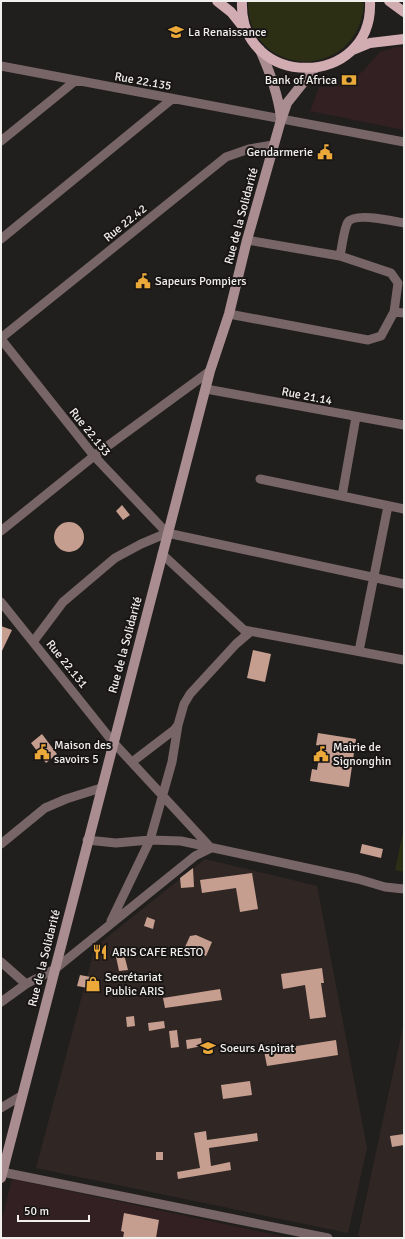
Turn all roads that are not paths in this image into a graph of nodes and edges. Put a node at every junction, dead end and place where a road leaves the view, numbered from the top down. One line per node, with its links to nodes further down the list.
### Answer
1 (217, 1): 6 (main road)
2 (242, 1): 6 (main road)
3 (370, 1): 9 (main road)
4 (388, 1): 5 (main road)
5 (404, 12)
6 (247, 31): 8 (main road)
7 (404, 39): 9 (main road)
8 (260, 50): 11 (main road); 14 (street, Rue de la Solidarité)
9 (351, 51): 11 (main road)
10 (1, 66): 12 (street, Rue 22.135)
11 (315, 68): 14 (street, Rue de la Solidarité)
12 (75, 81): 13 (street, Rue 22.135); 15 (street)
13 (172, 98): 14 (street, Rue 22.135); 19 (street)
14 (281, 120): 16 (street, Rue 22.135); 17 (street, Rue de la Solidarité)
15 (1, 141)
16 (404, 142)
17 (273, 145): 20 (street, Rue de la Solidarité); 25 (street, Rue 22.42)
18 (404, 223): 21 (street)
19 (1, 239)
20 (247, 240): 21 (street); 24 (street, Rue de la Solidarité)
21 (340, 256): 22 (street)
22 (394, 312): 23 (street); 24 (street)
23 (404, 313)
24 (229, 314): 26 (street, Rue de la Solidarité)
25 (1, 339): 30 (street, Rue 22.133)
26 (210, 371): 27 (street, Rue de la Solidarité); 30 (street)
27 (206, 389): 28 (street, Rue 21.14); 36 (street, Rue de la Solidarité)
28 (356, 417): 29 (street, Rue 21.14); 32 (street)
29 (404, 425)
30 (94, 456): 35 (street); 36 (street, Rue 22.133)
31 (260, 479): 32 (street)
32 (342, 496): 33 (street)
33 (388, 506): 34 (street); 38 (street)
34 (404, 509)
35 (1, 530)
36 (167, 533): 37 (street, Rue de la Solidarité); 38 (street); 42 (street)
37 (162, 554): 41 (street); 46 (street, Rue de la Solidarité)
38 (374, 578): 39 (street); 43 (street)
39 (404, 584)
40 (1, 602): 42 (street, Rue 22.131)
41 (250, 632): 43 (street); 45 (street)
42 (33, 642): 46 (street, Rue 22.131)
43 (359, 651): 44 (street)
44 (404, 660)
45 (178, 725): 47 (street); 49 (street)
46 (113, 742): 47 (street, Rue 22.131); 48 (street, Rue de la Solidarité)
47 (132, 762): 49 (street, Rue 22.131)
48 (100, 788): 50 (street, Rue de la Solidarité); 52 (street)
49 (163, 795): 51 (street); 53 (street, Rue 22.131)
50 (87, 840): 51 (street); 57 (street, Rue de la Solidarité)
51 (150, 840): 53 (street); 55 (street)
52 (1, 844)
53 (211, 848): 54 (street); 55 (street)
54 (404, 889)
55 (110, 925): 57 (street)
56 (1, 962): 58 (street)
57 (55, 969): 58 (street); 60 (street, Rue de la Solidarité)
58 (26, 984): 59 (street)
59 (1, 1002)
60 (21, 1096): 61 (street); 62 (street, Rue de la Solidarité)
61 (1, 1108)
62 (2, 1175): 63 (street)
63 (328, 1238)

